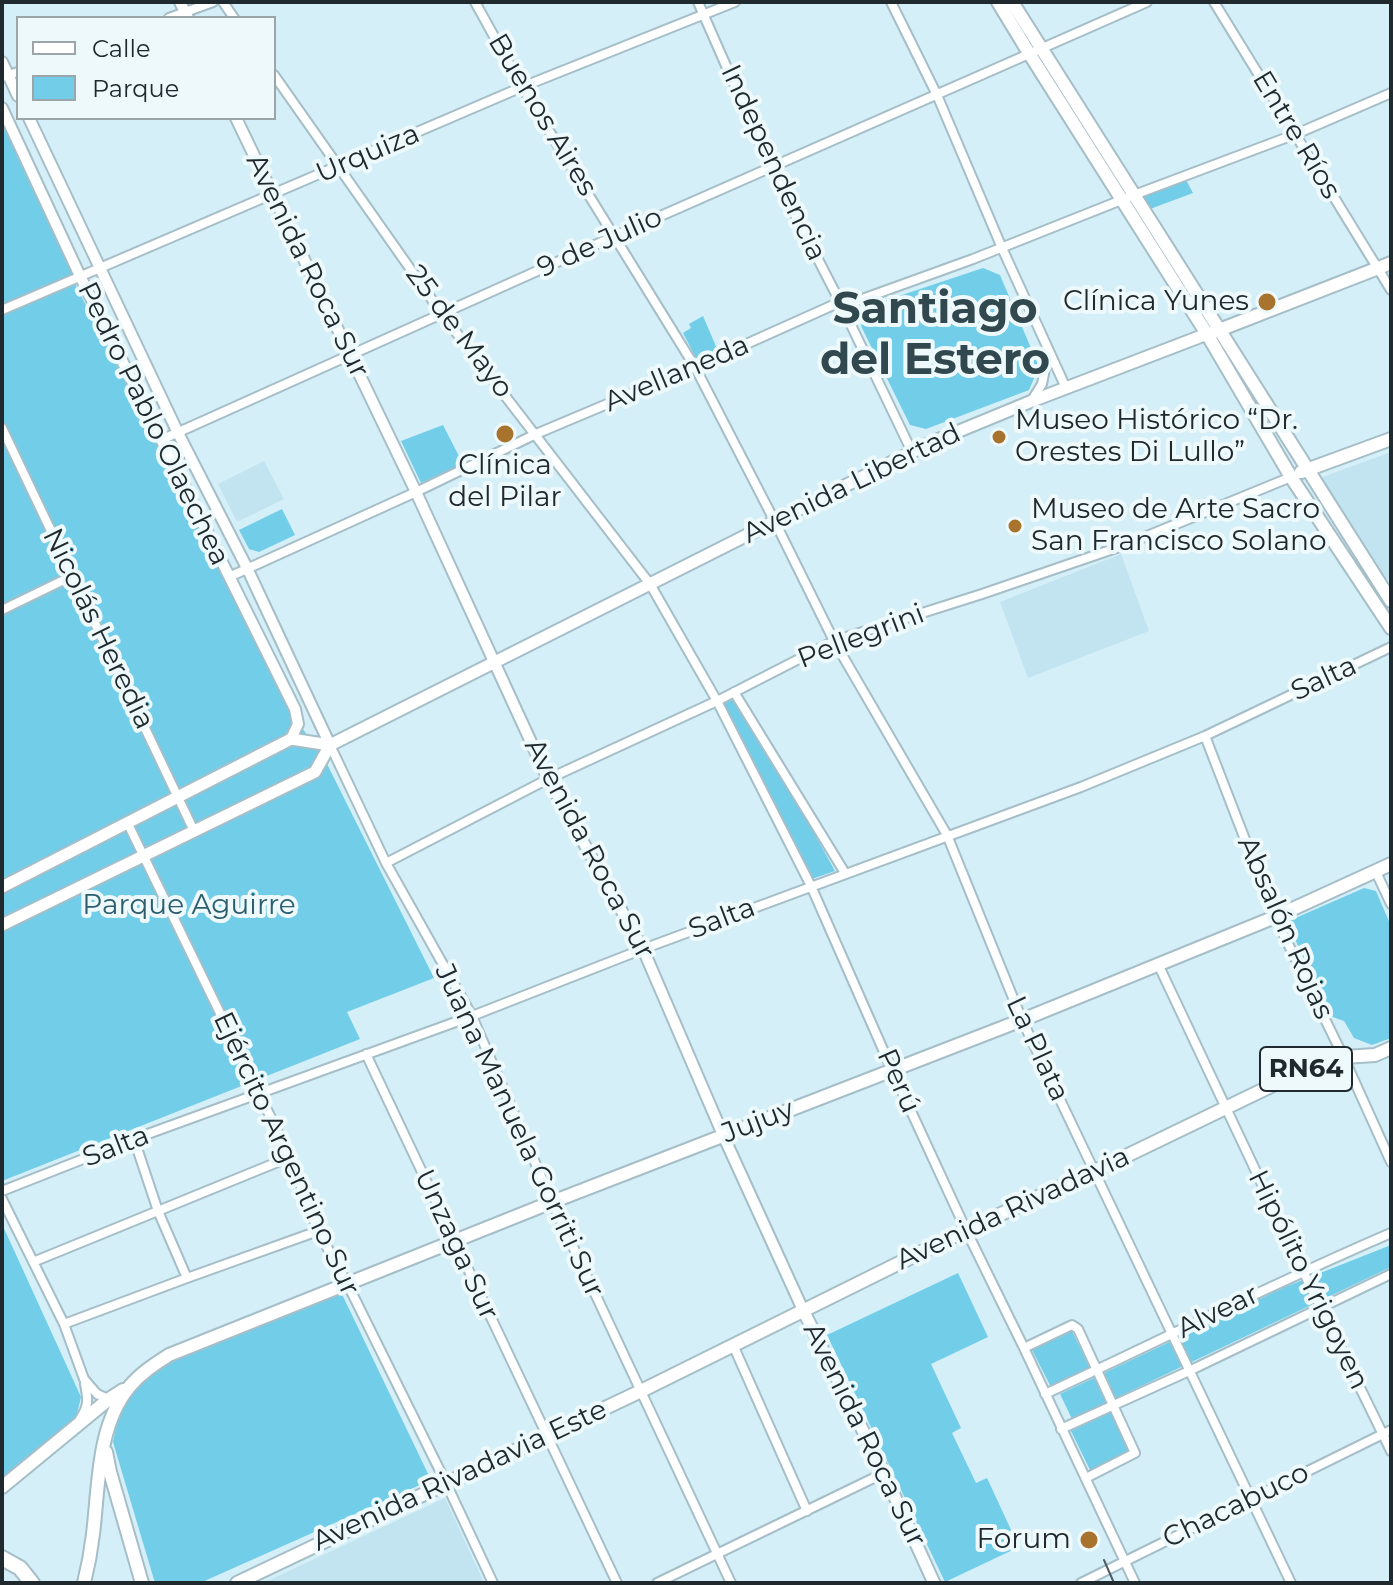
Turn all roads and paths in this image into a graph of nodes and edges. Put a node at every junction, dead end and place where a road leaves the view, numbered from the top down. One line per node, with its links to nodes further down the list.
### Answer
1 (213, 2): 10 (street)
2 (475, 2): 16 (street, Buenos Aires)
3 (698, 2): 11 (street, Independencia)
4 (735, 2): 11 (street, Urquiza)
5 (891, 2): 18 (street)
6 (998, 2): 12 (main road)
7 (1012, 2): 12 (main road)
8 (1147, 2): 12 (street, 9 de Julio)
9 (1214, 2): 22 (street, Entre Ríos)
10 (184, 11)
11 (704, 14): 16 (street, Urquiza); 24 (street, Independencia)
12 (1034, 51): 18 (street, 9 de Julio); 26 (main road); 27 (main road)
13 (2, 62): 14 (street)
14 (9, 74)
15 (276, 78): 23 (street, 25 de Mayo)
16 (522, 87): 23 (street, Urquiza); 28 (street, Buenos Aires)
17 (1391, 93): 22 (street, Avellaneda)
18 (937, 95): 24 (street, 9 de Julio); 29 (street)
19 (2, 108): 33 (street, Pedro Pablo Olaechea)
20 (30, 120): 31 (street, Pedro Pablo Olaechea)
21 (237, 120): 25 (street, Avenida Roca Sur)
22 (1296, 134): 26 (street, Avellaneda); 32 (street, Entre Ríos)
23 (337, 167): 25 (street, Urquiza); 37 (street, 25 de Mayo)
24 (771, 168): 28 (street, 9 de Julio); 35 (street, Independencia)
25 (273, 194): 31 (street, Urquiza); 41 (street, Avenida Roca Sur)
26 (1134, 195): 27 (street, Avellaneda); 38 (main road)
27 (1121, 200): 29 (street, Avellaneda); 39 (main road)
28 (615, 236): 37 (street, 9 de Julio); 42 (street, Buenos Aires)
29 (1002, 248): 35 (street, Avellaneda); 40 (street)
30 (1391, 263): 32 (main road, Avenida Libertad)
31 (100, 268): 33 (street, Urquiza); 46 (street, Pedro Pablo Olaechea)
32 (1377, 268): 34 (street, Entre Ríos); 38 (main road, Avenida Libertad)
33 (80, 276): 36 (street, Urquiza); 49 (street, Pedro Pablo Olaechea)
34 (1391, 290)
35 (840, 302): 42 (street, Avellaneda); 50 (street, Independencia)
36 (2, 310)
37 (442, 314): 41 (street, 9 de Julio); 47 (street, 25 de Mayo)
38 (1221, 329): 39 (main road, Avenida Libertad); 51 (main road)
39 (1207, 334): 43 (main road, Avenida Libertad); 52 (main road)
40 (1048, 352): 43 (street); 44 (street)
41 (350, 356): 46 (street, 9 de Julio); 53 (street, Avenida Roca Sur)
42 (695, 367): 47 (street, Avellaneda); 54 (street, Buenos Aires)
43 (1066, 388): 44 (main road, Avenida Libertad)
44 (1032, 401): 50 (main road, Avenida Libertad)
45 (2, 428): 56 (street, Nicolás Heredia)
46 (178, 433): 49 (street, 9 de Julio); 55 (street, Pedro Pablo Olaechea)
47 (536, 434): 53 (street, Avellaneda); 58 (street, 25 de Mayo)
48 (1391, 439): 51 (main road, Pellegrini)
49 (161, 440): 57 (street, Pedro Pablo Olaechea)
50 (912, 452): 54 (main road, Avenida Libertad)
51 (1308, 469): 52 (main road, Pellegrini); 59 (main road)
52 (1291, 477): 61 (main road); 62 (street, Pellegrini)
53 (416, 492): 55 (street, Avellaneda); 64 (street, Avenida Roca Sur)
54 (774, 520): 58 (main road, Avenida Libertad); 62 (street, La Plata)
55 (247, 568): 57 (street, Avellaneda); 69 (street, Pedro Pablo Olaechea)
56 (72, 576): 60 (street); 71 (street, Nicolás Heredia)
57 (229, 577): 68 (street, Pedro Pablo Olaechea)
58 (650, 584): 64 (main road, Avenida Libertad); 66 (street, Perú)
59 (1391, 601)
60 (2, 610)
61 (1391, 628)
62 (834, 641): 65 (street, Pellegrini); 74 (street, La Plata)
63 (1391, 647): 67 (street, Salta)
64 (493, 661): 69 (main road, Avenida Libertad); 70 (street, Avenida Roca Sur)
65 (734, 692): 66 (street, Pellegrini); 79 (street)
66 (717, 701): 70 (street, Pellegrini); 80 (street, Perú)
67 (1205, 736): 74 (street, Salta); 83 (street, Absalón Rojas)
68 (291, 739): 69 (main road); 71 (main road)
69 (330, 745): 73 (main road); 76 (street, Juana Manuela Gorriti Sur)
70 (548, 779): 76 (street, Pellegrini); 85 (street, Avenida Roca Sur)
71 (179, 797): 72 (main road); 73 (street, Nicolás Heredia)
72 (128, 824): 75 (street, Ejército Argentino Sur); 81 (main road)
73 (194, 831): 75 (main road)
74 (947, 835): 79 (street, Salta); 88 (street, La Plata)
75 (143, 856): 84 (main road); 93 (street, Ejército Argentino Sur)
76 (386, 863): 87 (street, Juana Manuela Gorriti Sur)
77 (1391, 864): 78 (main road, Jujuy)
78 (1376, 872): 82 (street); 83 (main road, Jujuy)
79 (845, 873): 80 (street, Salta)
80 (811, 886): 85 (street, Salta); 92 (street, Perú)
81 (2, 887)
82 (1391, 904)
83 (1275, 917): 86 (main road, Jujuy); 91 (street, Absalón Rojas / RN64)
84 (2, 925)
85 (643, 949): 87 (street, Salta); 95 (street, Avenida Roca Sur)
86 (1158, 964): 88 (main road, Jujuy); 94 (street, Hipólito Yrigoyen)
87 (472, 1016): 90 (street, Salta); 102 (street, Juana Manuela Gorriti Sur)
88 (1022, 1020): 92 (main road, Jujuy); 99 (street, La Plata)
89 (1391, 1048): 91 (main road, Avenida Rivadavia / RN64)
90 (366, 1054): 93 (street, Salta); 107 (street, Unzaga Sur)
91 (1343, 1056): 94 (main road, Avenida Rivadavia / RN64); 98 (street, Absalón Rojas)
92 (892, 1070): 95 (main road, Jujuy); 104 (street, Perú)
93 (259, 1092): 96 (street, Salta); 97 (street, Ejército Argentino Sur)
94 (1226, 1108): 99 (main road, Avenida Rivadavia); 109 (street, Hipólito Yrigoyen / RN64)
95 (723, 1135): 102 (main road, Jujuy); 114 (street, Avenida Roca Sur)
96 (134, 1139): 100 (street, Salta); 103 (street)
97 (290, 1157): 103 (street); 105 (street, Ejército Argentino Sur)
98 (1391, 1162)
99 (1095, 1171): 104 (main road, Avenida Rivadavia); 116 (street, La Plata)
100 (2, 1191)
101 (2, 1199): 108 (street)
102 (552, 1202): 107 (main road, Jujuy); 122 (street, Juana Manuela Gorriti Sur)
103 (158, 1211): 108 (street); 111 (street)
104 (966, 1230): 114 (main road, Avenida Rivadavia); 118 (street, Perú)
105 (318, 1231): 111 (street); 112 (street, Ejército Argentino Sur)
106 (1391, 1233): 109 (street, Alvear)
107 (454, 1241): 112 (main road, Jujuy); 129 (street, Unzaga Sur)
108 (33, 1262): 115 (street)
109 (1303, 1271): 113 (street, Hipólito Yrigoyen / RN64); 116 (street, Alvear)
110 (1391, 1274): 113 (street, Alvear)
111 (187, 1278): 115 (street)
112 (347, 1283): 124 (main road, Jujuy); 134 (street, Ejército Argentino Sur)
113 (1322, 1307): 120 (street, Alvear); 128 (street, Hipólito Yrigoyen / RN64)
114 (803, 1310): 117 (main road, Avenida Rivadavia); 132 (main road, Avenida Roca Sur)
115 (64, 1324): 121 (street)
116 (1173, 1335): 119 (street, Alvear); 120 (street, La Plata)
117 (733, 1345): 122 (main road, Avenida Rivadavia); 137 (street)
118 (1024, 1348): 119 (street); 123 (street, Perú)
119 (1097, 1370): 123 (street, Alvear); 125 (street)
120 (1189, 1371): 125 (street, Alvear); 136 (street, La Plata)
121 (84, 1379): 124 (street); 126 (street)
122 (641, 1391): 129 (main road, Avenida Rivadavia Este); 138 (street, Juana Manuela Gorriti Sur)
123 (1045, 1394): 127 (street, Perú)
124 (113, 1402): 126 (main road); 130 (main road)
125 (1114, 1405): 127 (street, Alvear); 133 (street)
126 (75, 1427): 135 (main road)
127 (1061, 1429): 133 (street, Perú)
128 (1387, 1432): 131 (street, Hipólito Yrigoyen / RN64); 136 (street, Chacabuco)
129 (547, 1435): 134 (main road, Avenida Rivadavia Este); 146 (street, Unzaga Sur)
130 (105, 1444): 142 (main road); 143 (main road)
131 (1391, 1451)
132 (884, 1473): 137 (street); 149 (main road, Avenida Roca Sur)
133 (1086, 1478): 140 (street, Perú)
134 (446, 1483): 144 (main road, Avenida Rivadavia Este); 145 (street, Ejército Argentino Sur)
135 (2, 1487)
136 (1251, 1499): 140 (street, Chacabuco); 152 (street, La Plata)
137 (807, 1511): 138 (street)
138 (717, 1555): 147 (street); 148 (street, Juana Manuela Gorriti Sur)
139 (2, 1558): 141 (highway)
140 (1125, 1561): 150 (street, Chacabuco); 151 (street, Perú)
141 (32, 1583)
142 (84, 1583)
143 (142, 1583)
144 (237, 1583)
145 (493, 1583)
146 (617, 1583)
147 (657, 1583)
148 (731, 1583)
149 (934, 1583)
150 (1081, 1583)
151 (1135, 1583)
152 (1291, 1583)

